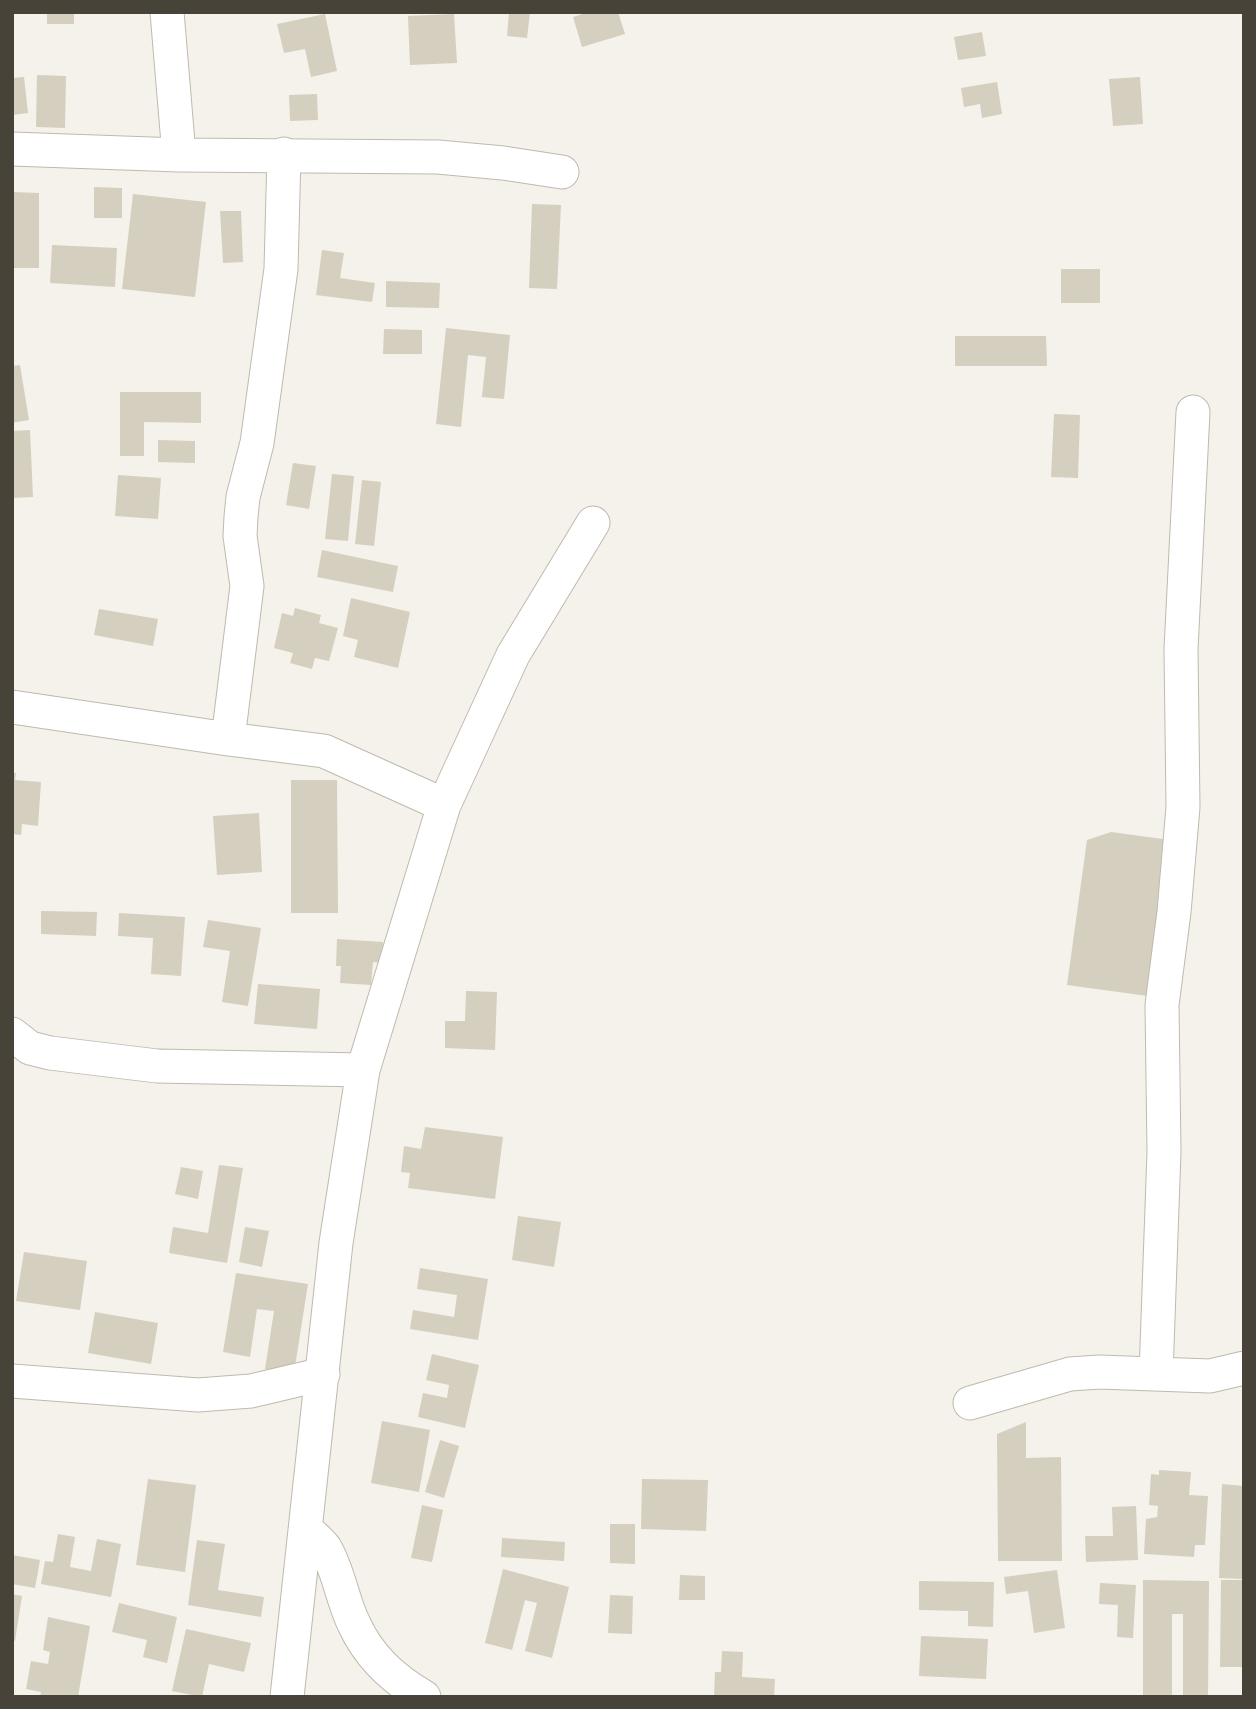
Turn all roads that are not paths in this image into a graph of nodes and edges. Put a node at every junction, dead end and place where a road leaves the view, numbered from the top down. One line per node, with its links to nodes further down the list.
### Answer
1 (167, 12): 4 (street)
2 (12, 149): 4 (street)
3 (284, 154): 4 (street); 5 (street); 9 (street)
4 (179, 155)
5 (562, 172)
6 (1193, 412): 15 (street)
7 (593, 523): 10 (street)
8 (12, 707): 9 (street)
9 (228, 739): 10 (street)
10 (444, 805): 12 (street)
11 (12, 1034): 12 (street)
12 (363, 1070): 14 (street)
13 (1244, 1368): 15 (street)
14 (323, 1374): 16 (street); 18 (street)
15 (1156, 1374): 17 (street)
16 (12, 1381)
17 (970, 1403)
18 (306, 1529): 19 (street); 20 (street)
19 (287, 1697)
20 (424, 1697)

